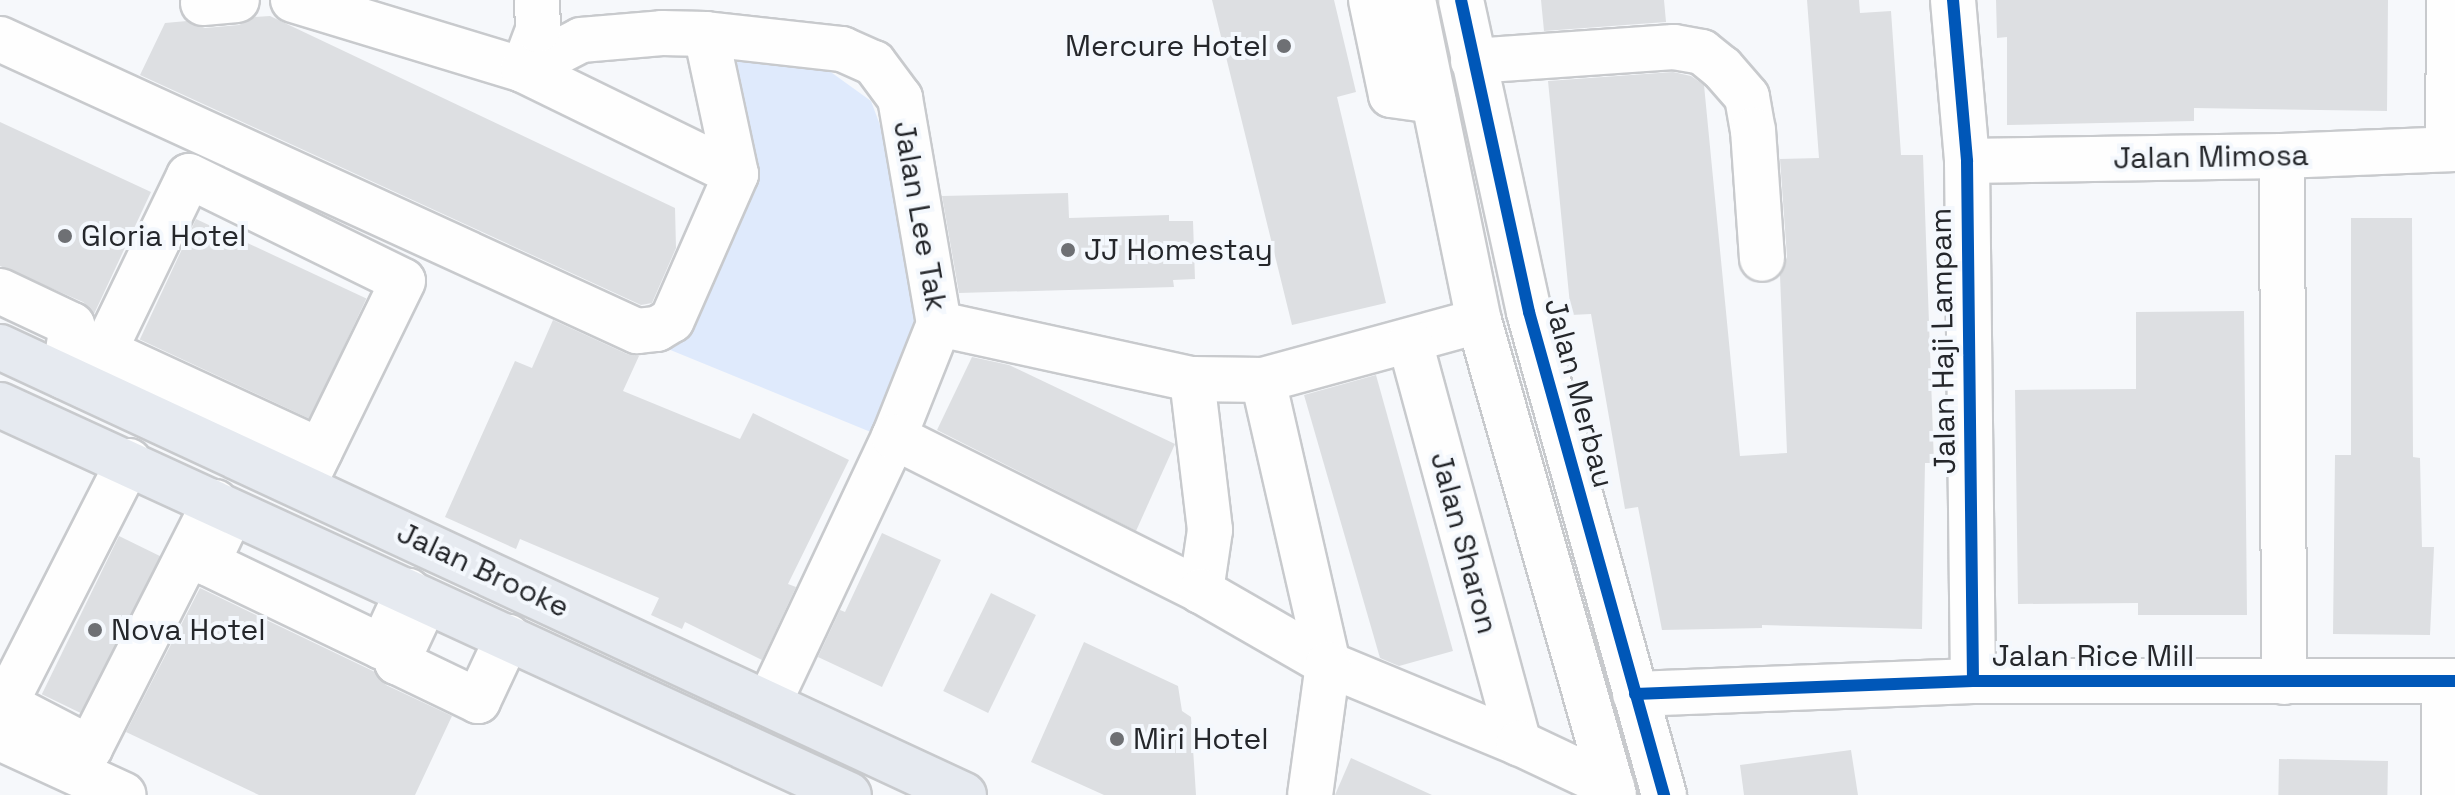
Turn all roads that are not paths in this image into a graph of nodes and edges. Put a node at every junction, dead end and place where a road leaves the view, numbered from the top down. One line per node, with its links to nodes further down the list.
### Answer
1 (293, 0): 8 (street)
2 (537, 0): 12 (street)
3 (1371, 0): 13 (street)
4 (1413, 0): 13 (street)
5 (1461, 0): 11 (street, Jalan Merbau)
6 (1953, 0): 16 (street, Jalan Haji Lampam)
7 (2449, 0): 14 (street)
8 (337, 6): 12 (street)
9 (706, 34): 12 (street, Jalan Lee Tak); 17 (street); 21 (street, Jalan Lee Tak)
10 (0, 39): 17 (street)
11 (1473, 61): 18 (street); 40 (street, Jalan Merbau)
12 (523, 70): 17 (street)
13 (1434, 101): 20 (street)
14 (2452, 149): 15 (street, Jalan Mimosa)
15 (2282, 156): 16 (street, Jalan Mimosa); 39 (street)
16 (1967, 161): 37 (street, Jalan Haji Lampam)
17 (736, 174)
18 (1762, 259)
19 (0, 291): 24 (street)
20 (1479, 321): 22 (street); 44 (street)
21 (939, 324): 25 (street); 28 (street, Jalan Lee Tak)
22 (1410, 342): 26 (street); 43 (street, Jalan Sharon)
23 (0, 347): 24 (main road, Jalan Brooke)
24 (85, 372): 30 (main road, Jalan Brooke); 30 (street)
25 (1192, 379): 26 (street); 33 (street)
26 (1263, 380): 36 (street)
27 (0, 405): 29 (main road, Jalan Brooke)
28 (894, 437): 33 (street); 41 (street, Jalan Lee Tak)
29 (116, 456): 31 (main road, Jalan Brooke); 31 (street); 32 (street)
30 (312, 469): 41 (main road, Jalan Brooke)
31 (224, 506): 34 (main road, Jalan Brooke); 34 (street)
32 (65, 530)
33 (1201, 591): 36 (street)
34 (417, 595): 35 (main road, Jalan Brooke); 35 (street)
35 (508, 637): 46 (main road, Jalan Brooke)
36 (1328, 664): 43 (street); 48 (street)
37 (1973, 681): 39 (street, Jalan Rice Mill); 40 (street, Jalan Rice Mill)
38 (2449, 681): 39 (street, Jalan Rice Mill); 50 (street)
39 (2284, 682)
40 (1635, 694): 49 (street, Jalan Merbau)
41 (769, 703): 47 (main road, Jalan Brooke)
42 (0, 738): 45 (street)
43 (1519, 743): 44 (street)
44 (1613, 791)
45 (124, 795)
46 (849, 795)
47 (964, 795)
48 (1310, 795)
49 (1664, 795)
50 (2444, 795)

